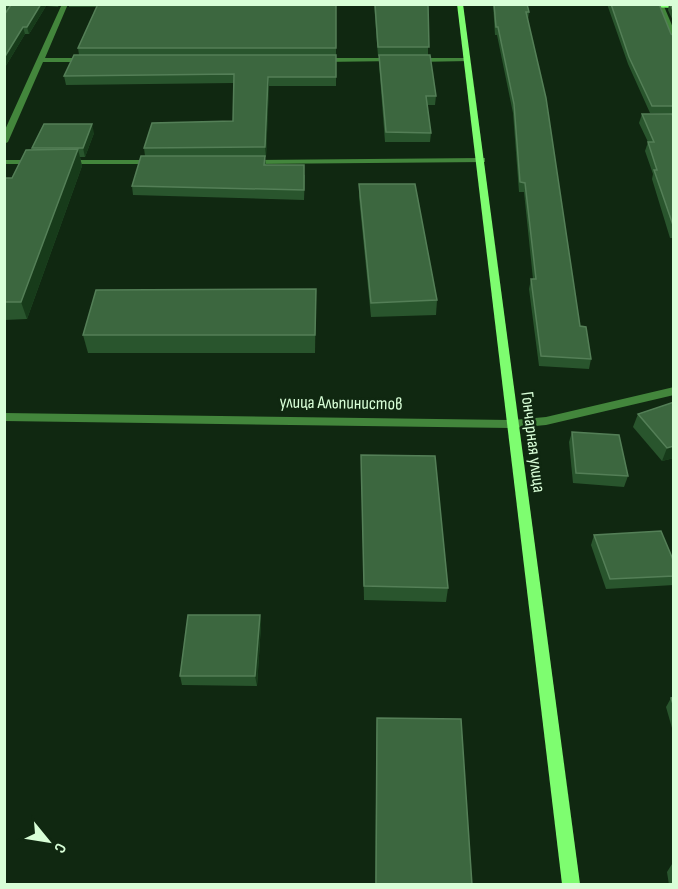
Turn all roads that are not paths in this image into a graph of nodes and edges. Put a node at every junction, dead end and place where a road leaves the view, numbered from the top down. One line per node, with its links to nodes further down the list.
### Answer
1 (64, 4): 7 (street)
2 (460, 4): 10 (street, Гончарная улица)
3 (621, 4): 4 (street)
4 (660, 5): 5 (street); 6 (street)
5 (674, 6)
6 (674, 40)
7 (41, 60): 8 (street); 11 (street)
8 (100, 60)
9 (315, 60): 10 (street)
10 (468, 60): 12 (street, Гончарная улица)
11 (4, 142)
12 (482, 160): 15 (street); 18 (street, Гончарная улица)
13 (4, 162): 14 (street)
14 (166, 162)
15 (235, 162)
16 (674, 391): 18 (street, улица Альпинистов)
17 (4, 417): 18 (street, улица Альпинистов)
18 (513, 424): 19 (street, Гончарная улица)
19 (571, 885)

